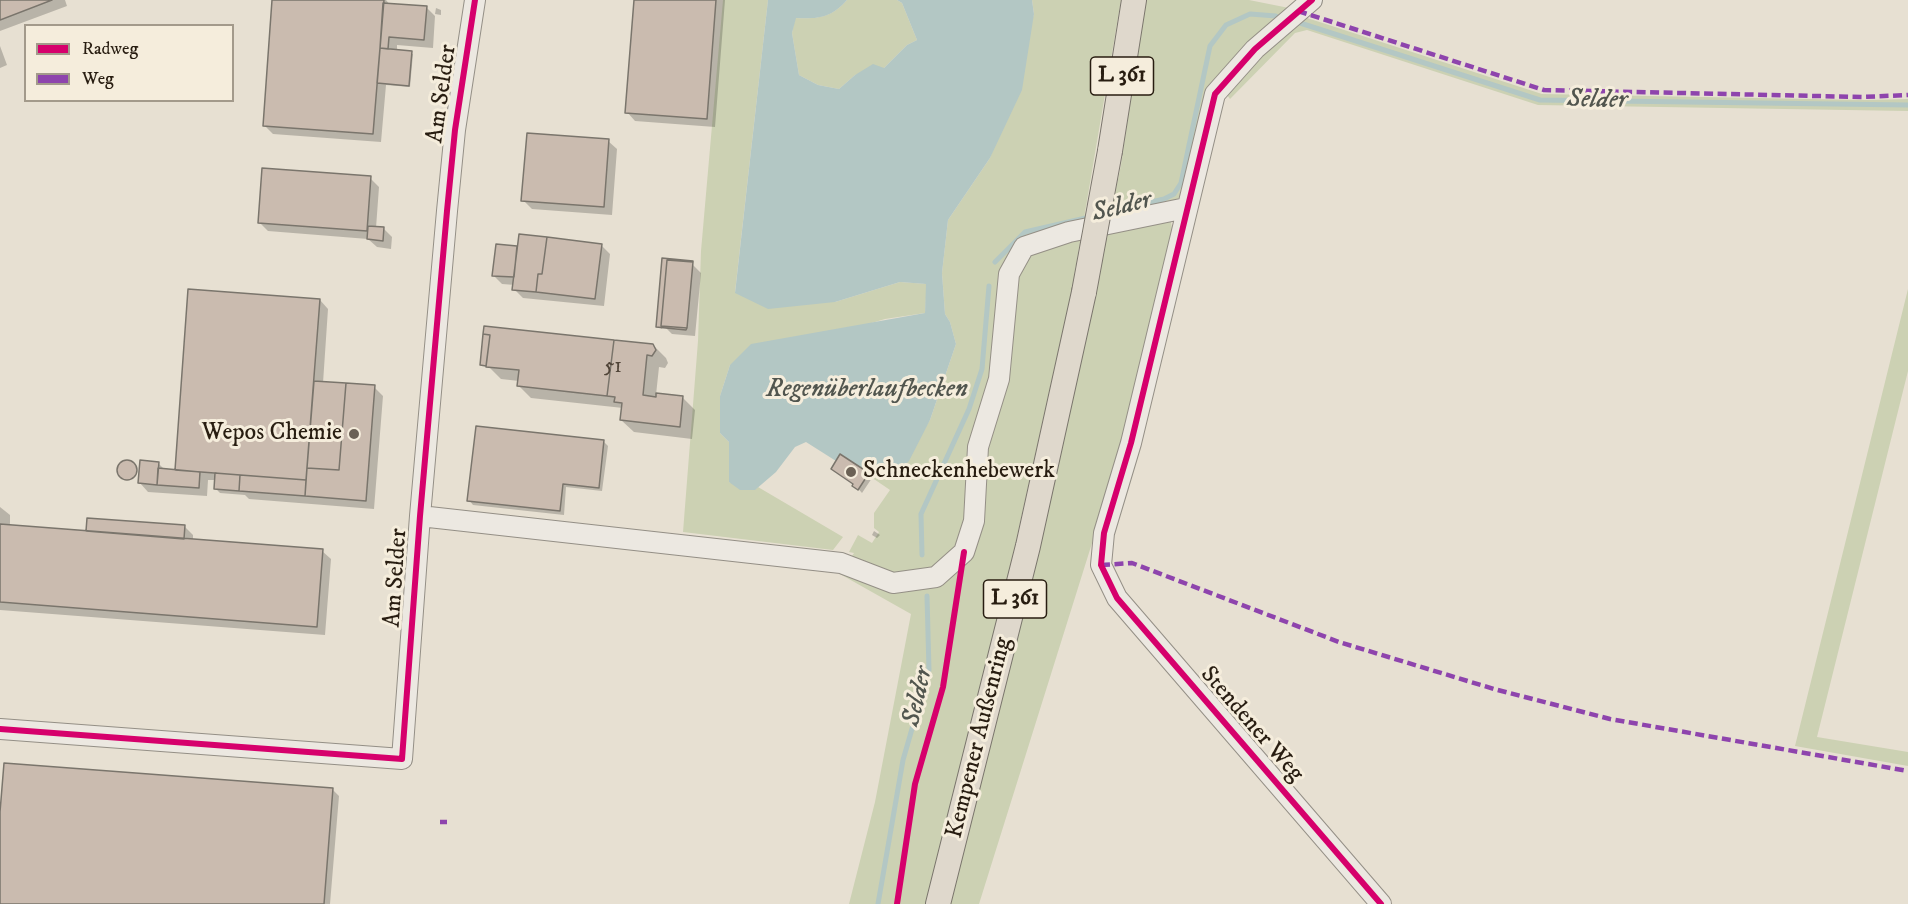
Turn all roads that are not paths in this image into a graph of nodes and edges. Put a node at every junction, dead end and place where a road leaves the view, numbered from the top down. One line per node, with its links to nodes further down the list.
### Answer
1 (475, 0): 5 (street, Am Selder)
2 (1134, 0): 7 (main road, Kempener Außenring / L 361, bridge)
3 (1312, 0): 4 (street)
4 (1186, 208): 5 (street); 8 (street, Stendener Weg)
5 (420, 516): 6 (street, Am Selder)
6 (0, 729)
7 (938, 904)
8 (1381, 904)

